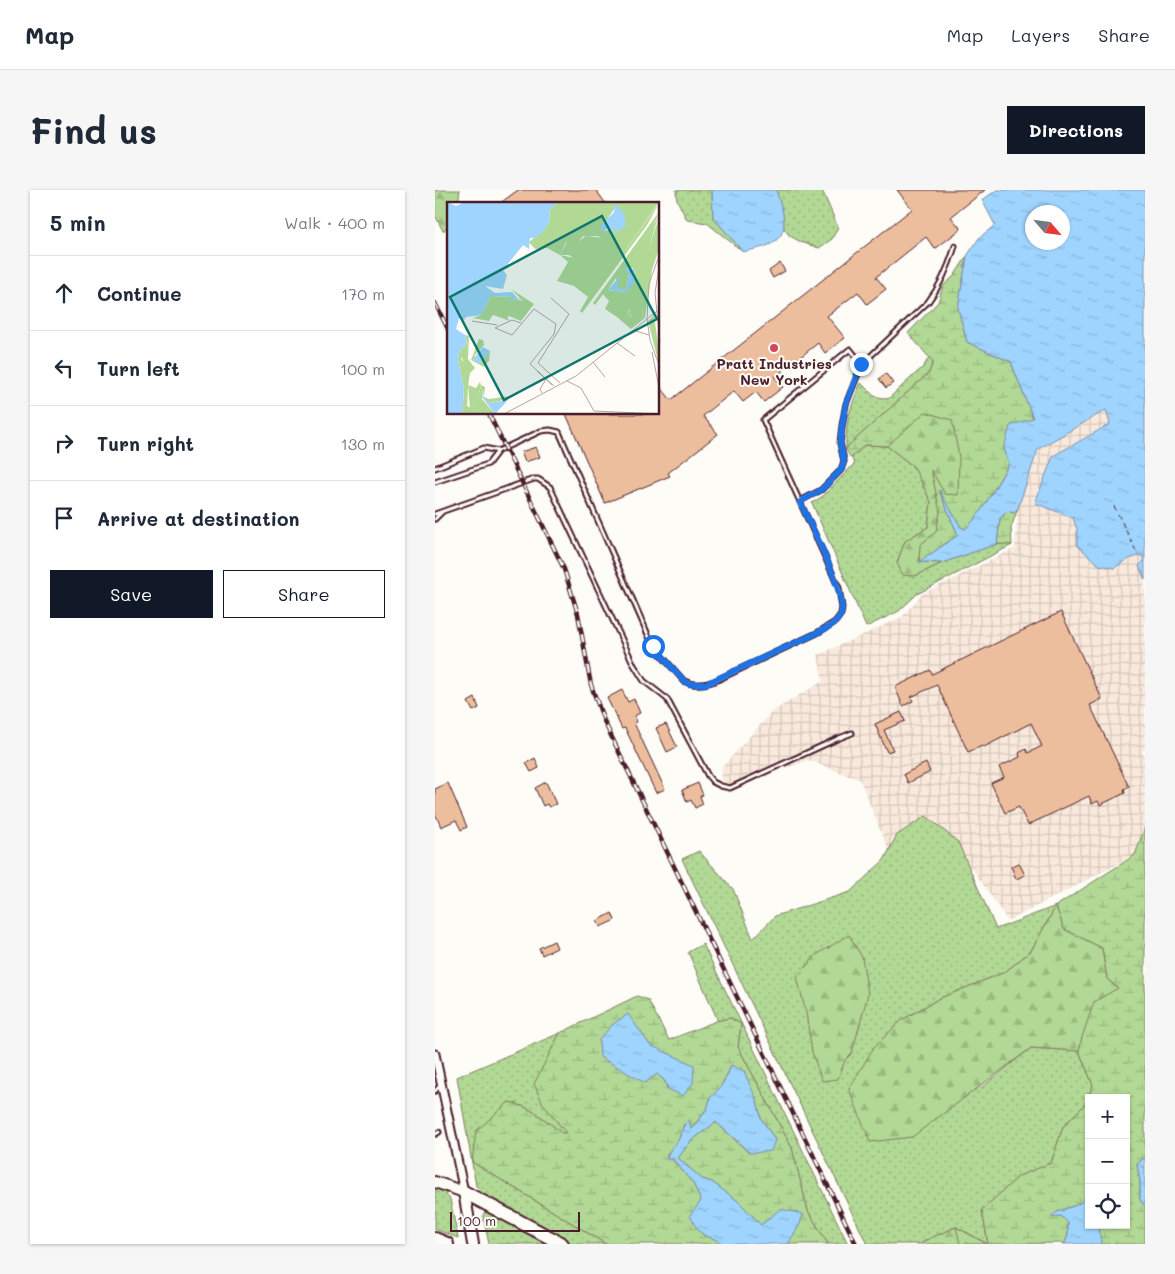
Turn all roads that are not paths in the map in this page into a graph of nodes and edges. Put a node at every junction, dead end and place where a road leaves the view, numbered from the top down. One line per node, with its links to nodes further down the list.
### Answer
1 (955, 246): 2 (lane)
2 (861, 364): 6 (lane); 6 (lane)
3 (498, 451): 4 (lane); 5 (lane); 6 (lane)
4 (435, 468)
5 (435, 482)
6 (800, 502)
7 (445, 510): 8 (lane); 9 (lane); 10 (lane)
8 (435, 514)
9 (435, 519)
10 (853, 733)
11 (435, 1054): 12 (street)
12 (441, 1085): 13 (lane); 15 (street)
13 (435, 1091)
14 (435, 1182): 15 (main road)
15 (464, 1192): 18 (main road); 19 (highway)
16 (435, 1239): 17 (highway)
17 (447, 1244)
18 (473, 1244)
19 (561, 1244)

